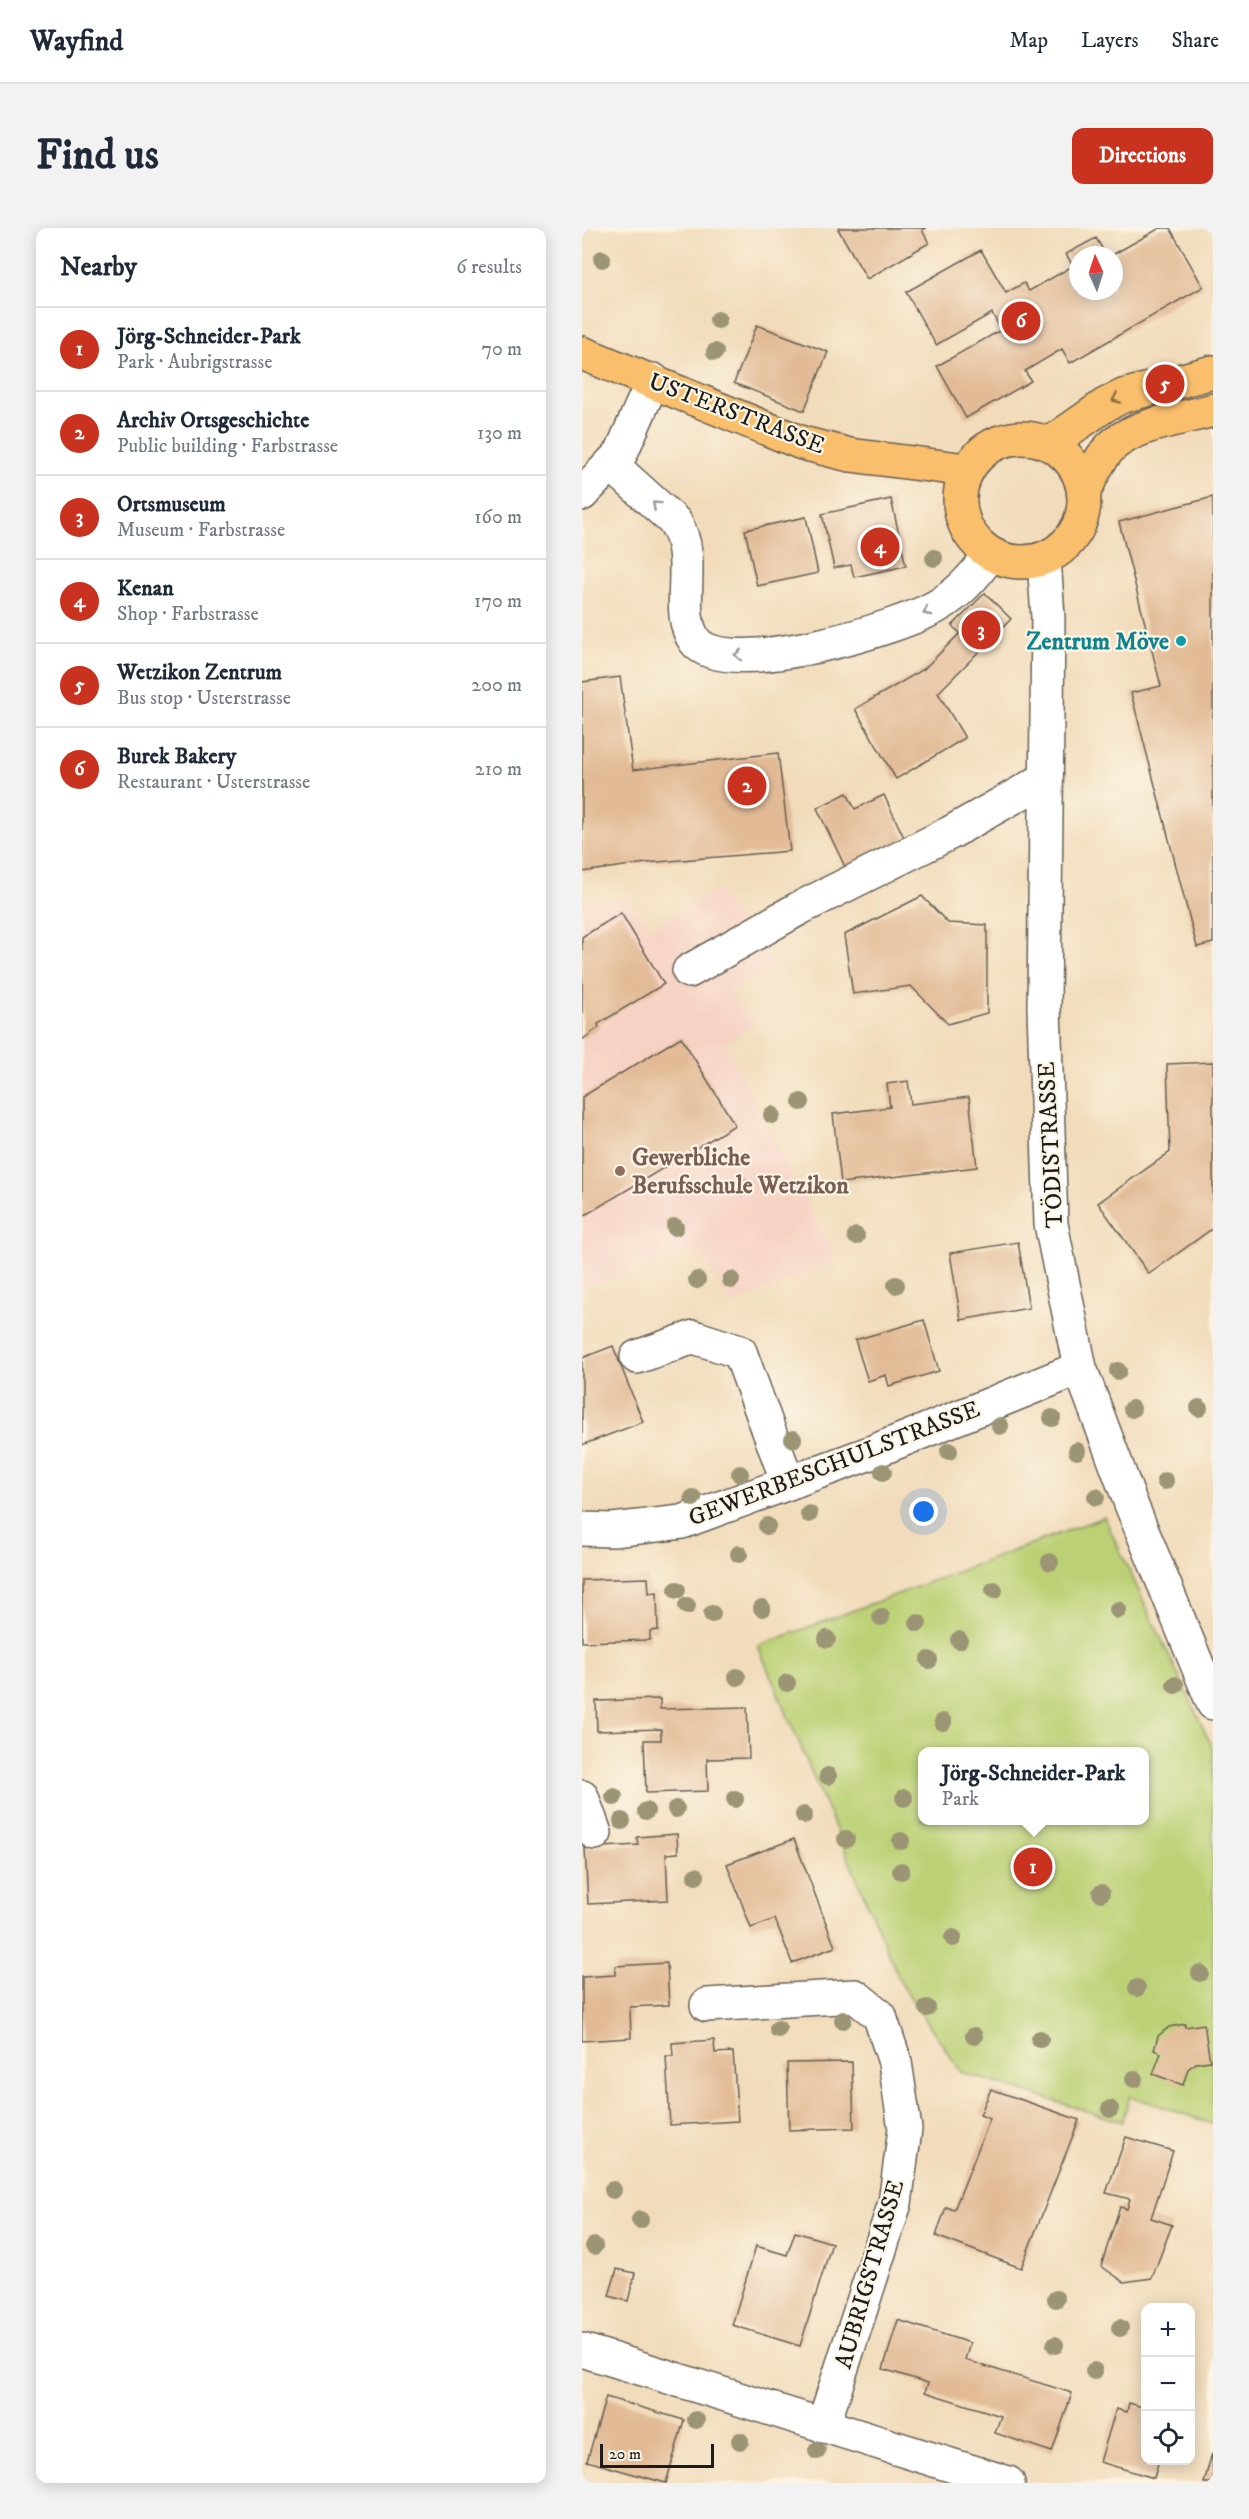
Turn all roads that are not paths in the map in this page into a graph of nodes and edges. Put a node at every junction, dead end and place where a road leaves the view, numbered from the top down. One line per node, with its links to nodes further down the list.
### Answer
1 (582, 352): 3 (main road, USTERSTRASSE)
2 (1213, 372): 5 (main road, one-way to 5)
3 (653, 380): 6 (street); 7 (main road, USTERSTRASSE)
4 (1213, 410): 8 (main road)
5 (1049, 444): 7 (main road); 8 (main road)
6 (612, 465): 9 (street); 10 (street, one-way to 6)
7 (967, 470): 10 (main road)
8 (1084, 492): 11 (main road)
9 (582, 494)
10 (990, 554): 11 (main road)
11 (1044, 559): 12 (street, TÖDISTRASSE)
12 (1045, 779): 13 (street); 15 (street, TÖDISTRASSE)
13 (689, 971)
14 (637, 1358): 16 (street)
15 (1080, 1368): 16 (street, GEWERBESCHULSTRASSE); 18 (street, TÖDISTRASSE)
16 (788, 1483): 17 (street, GEWERBESCHULSTRASSE)
17 (582, 1529)
18 (1213, 1703)
19 (582, 1797): 20 (street)
20 (595, 1833)
21 (707, 2005): 23 (street, AUBRIGSTRASSE)
22 (582, 2350): 23 (street)
23 (824, 2426): 24 (street)
24 (1008, 2483)

